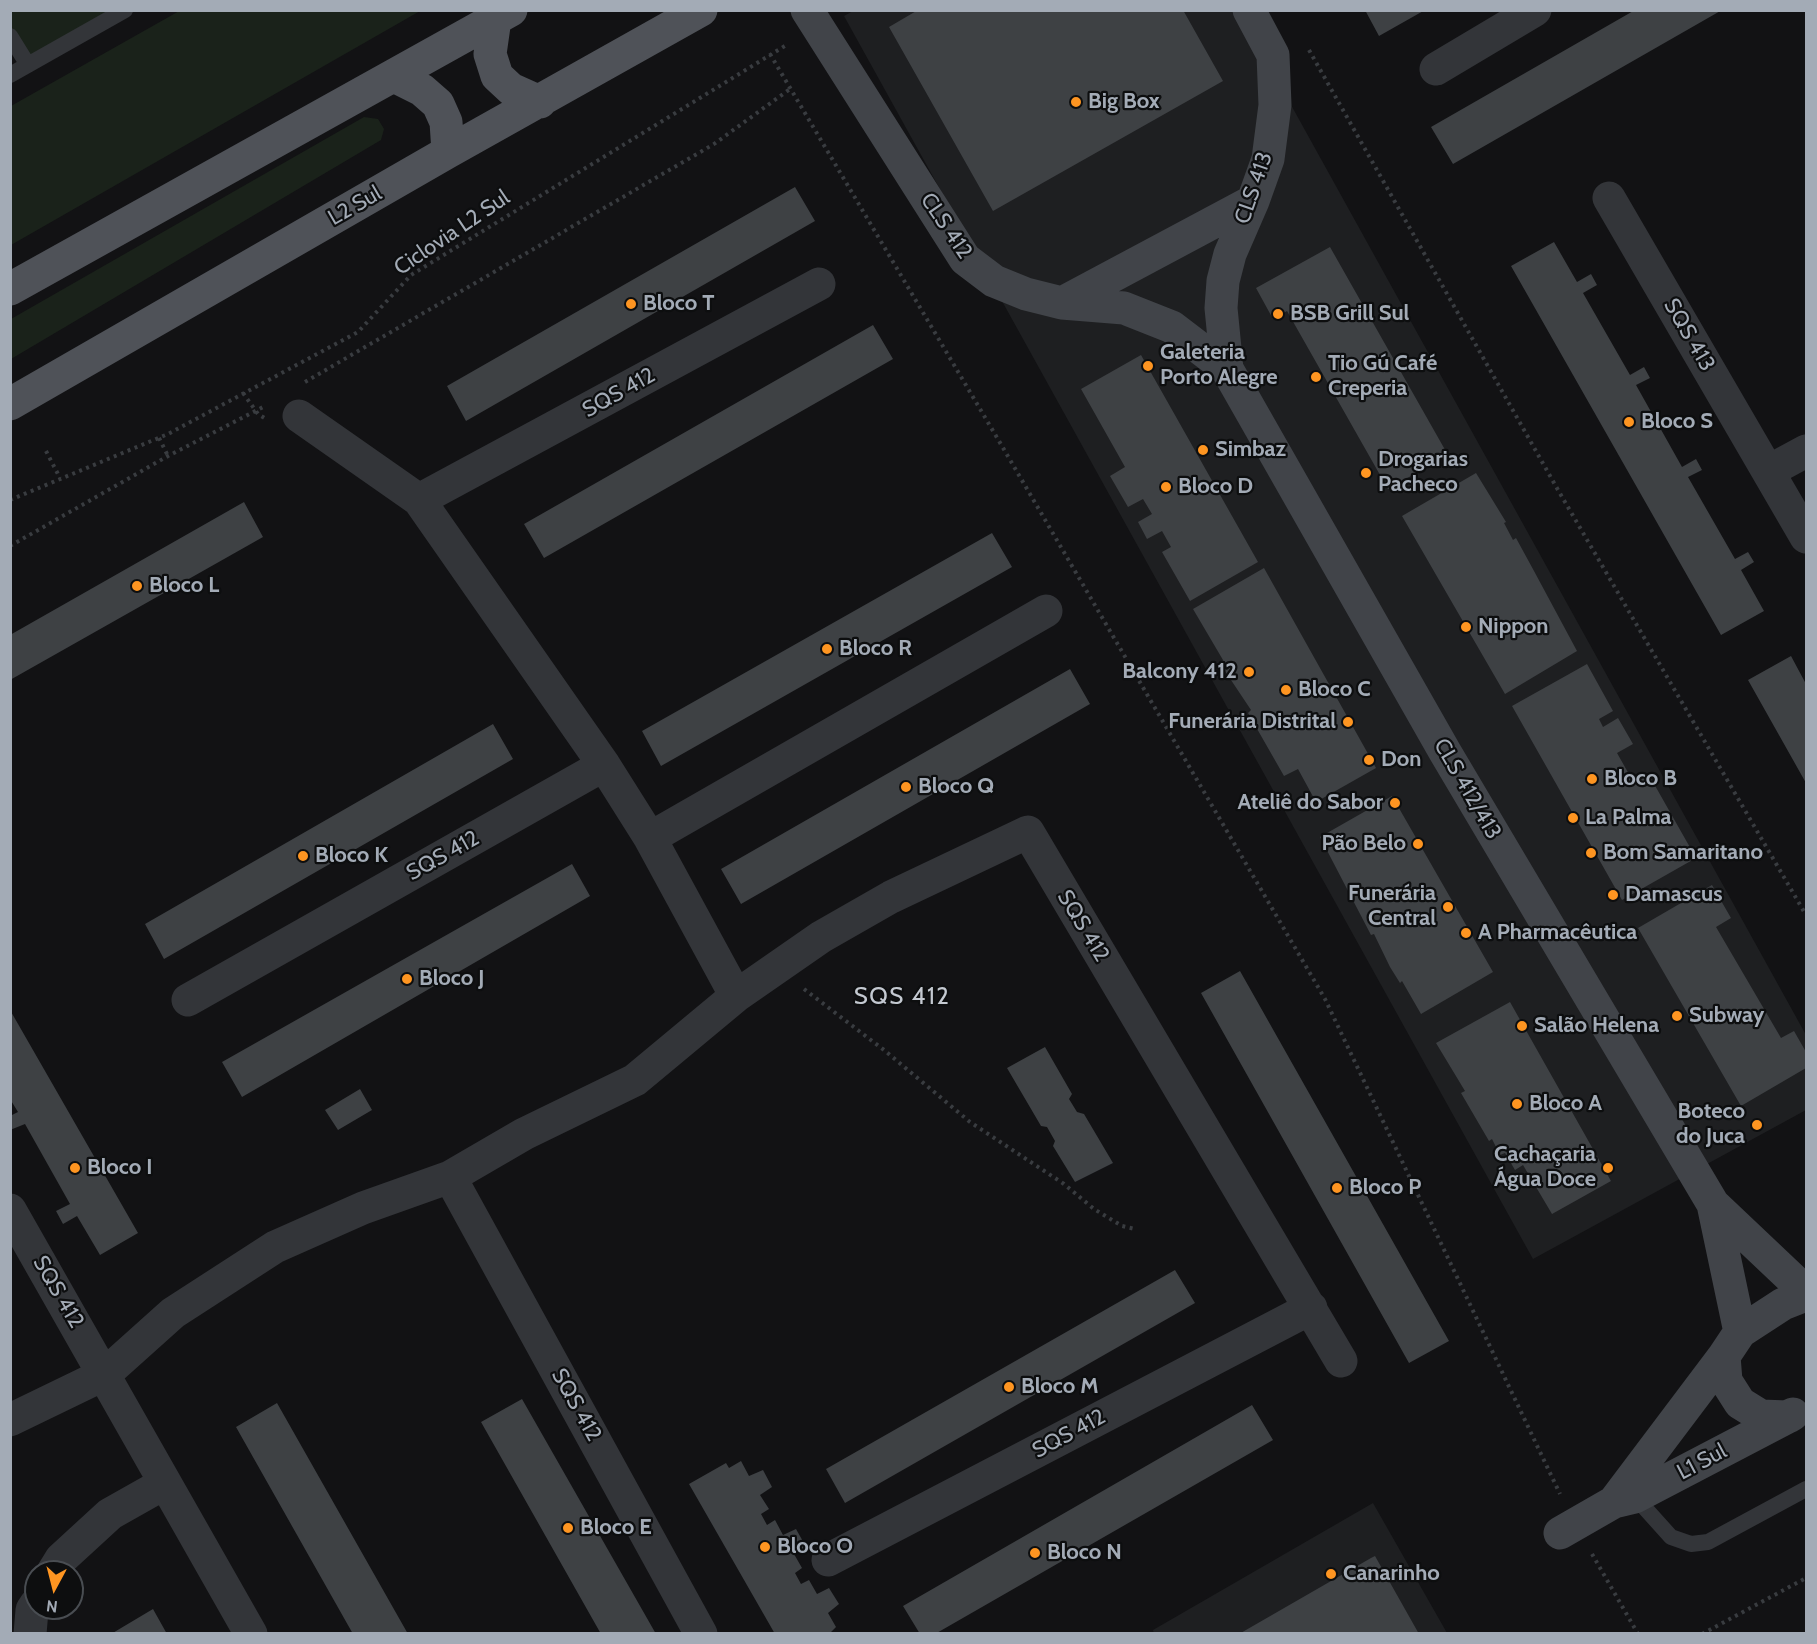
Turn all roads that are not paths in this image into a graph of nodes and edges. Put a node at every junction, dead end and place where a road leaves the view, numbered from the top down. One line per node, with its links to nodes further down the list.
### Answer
1 (125, 10): 8 (lane)
2 (701, 10): 12 (main road, L2 Sul)
3 (1248, 10): 15 (street, CLS 413)
4 (1535, 10): 9 (street)
5 (503, 15): 11 (main road); 12 (main road)
6 (812, 18): 18 (street, CLS 412)
7 (10, 36): 8 (lane)
8 (28, 66): 10 (lane)
9 (1436, 69)
10 (10, 75)
11 (394, 76): 13 (main road); 17 (main road)
12 (540, 102): 13 (main road, L2 Sul)
13 (448, 152): 21 (main road, L2 Sul)
14 (1610, 198): 23 (street, SQS 413)
15 (1253, 201): 18 (street); 19 (street, CLS 413)
16 (819, 284): 24 (street, SQS 412)
17 (10, 289)
18 (1062, 303): 19 (street, CLS 412)
19 (1227, 369): 32 (street, CLS 412/413)
20 (298, 401): 24 (street)
21 (10, 404)
22 (1806, 452): 23 (street)
23 (1769, 471): 25 (street, SQS 413)
24 (419, 500): 27 (street)
25 (1806, 537)
26 (1046, 611): 28 (street)
27 (604, 765): 28 (street); 30 (street, SQS 412)
28 (650, 838): 29 (street)
29 (736, 996): 31 (street, SQS 412); 35 (street, SQS 412)
30 (188, 1000)
31 (450, 1177): 38 (street, SQS 412); 48 (street, SQS 412)
32 (1713, 1204): 34 (street, CLS 412/413); 36 (street, CLS 412/413)
33 (10, 1210): 38 (street, SQS 412)
34 (1806, 1294): 36 (street, L1 Sul)
35 (1311, 1308): 37 (street, SQS 412); 46 (street, SQS 412)
36 (1732, 1344): 39 (street, CLS 412/413); 43 (street, L1 Sul)
37 (1341, 1361)
38 (105, 1374): 40 (street, SQS 412); 41 (street, SQS 412)
39 (1797, 1413): 43 (street, L1 Sul)
40 (10, 1420)
41 (165, 1483): 45 (street); 47 (street, SQS 412)
42 (1806, 1489): 43 (lane)
43 (1624, 1499): 44 (street, L1 Sul)
44 (1568, 1529)
45 (60, 1560)
46 (828, 1560)
47 (251, 1634)
48 (701, 1634)

